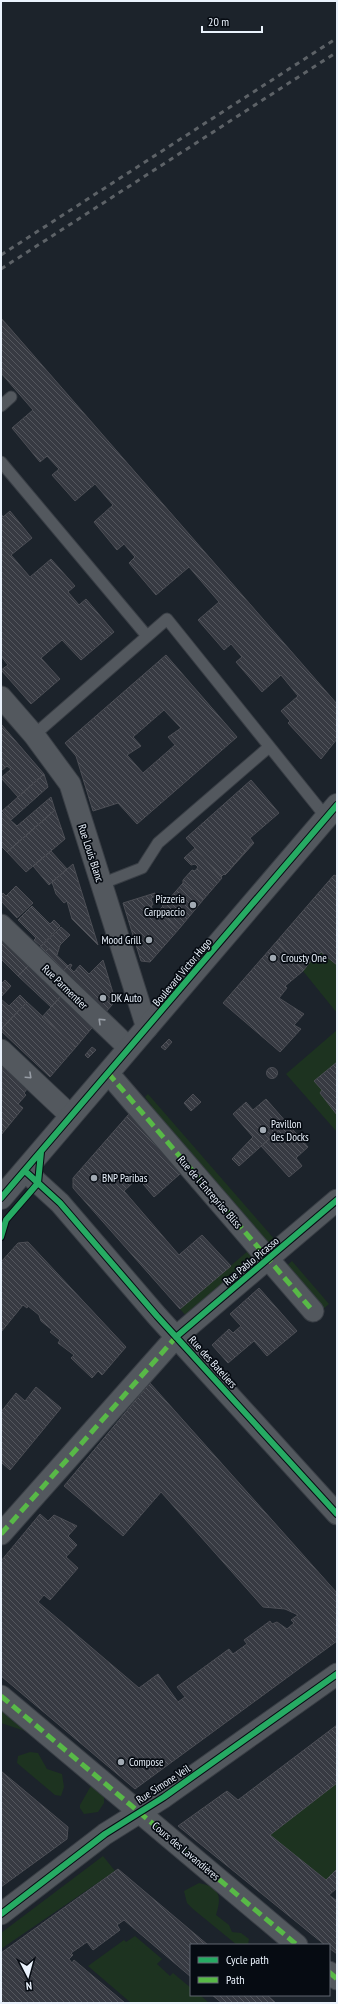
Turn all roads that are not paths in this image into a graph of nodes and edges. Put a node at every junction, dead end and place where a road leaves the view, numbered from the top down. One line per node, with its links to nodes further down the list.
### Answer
1 (11, 397): 2 (lane)
2 (1, 406)
3 (1, 462): 4 (lane)
4 (147, 636): 6 (lane); 7 (lane)
5 (1, 697): 6 (street, Rue Louis Blanc)
6 (34, 735): 9 (street, Rue Louis Blanc)
7 (269, 747): 8 (lane); 9 (lane)
8 (332, 811): 11 (main road, Boulevard Victor Hugo)
9 (101, 884): 11 (street, Rue Louis Blanc)
10 (1, 925): 12 (street, Rue Parmentier, one-way to 10)
11 (147, 1028): 12 (main road, Boulevard Victor Hugo)
12 (129, 1048): 14 (main road, Boulevard Victor Hugo)
13 (1, 1050): 15 (street, one-way to 15)
14 (108, 1073): 15 (main road, Boulevard Victor Hugo); 19 (street, Rue de l'Entreprise Bliss)
15 (71, 1116): 16 (main road, Boulevard Victor Hugo)
16 (25, 1171): 17 (main road, Boulevard Victor Hugo); 21 (street, Rue des Bateliers)
17 (1, 1198)
18 (337, 1200): 19 (street, Rue Pablo Picasso)
19 (268, 1260): 20 (street, Rue de l'Entreprise Bliss); 21 (street, Rue Pablo Picasso)
20 (313, 1311)
21 (176, 1337): 22 (street, Rue des Bateliers); 23 (street, Rue Pablo Picasso)
22 (337, 1514)
23 (1, 1534)
24 (337, 1674): 26 (street, Rue Simone Veil)
25 (1, 1696): 26 (street, Cours des Lavandières)
26 (139, 1812): 27 (street, Rue Simone Veil); 28 (street, Cours des Lavandières)
27 (1, 1914)
28 (296, 1944)

